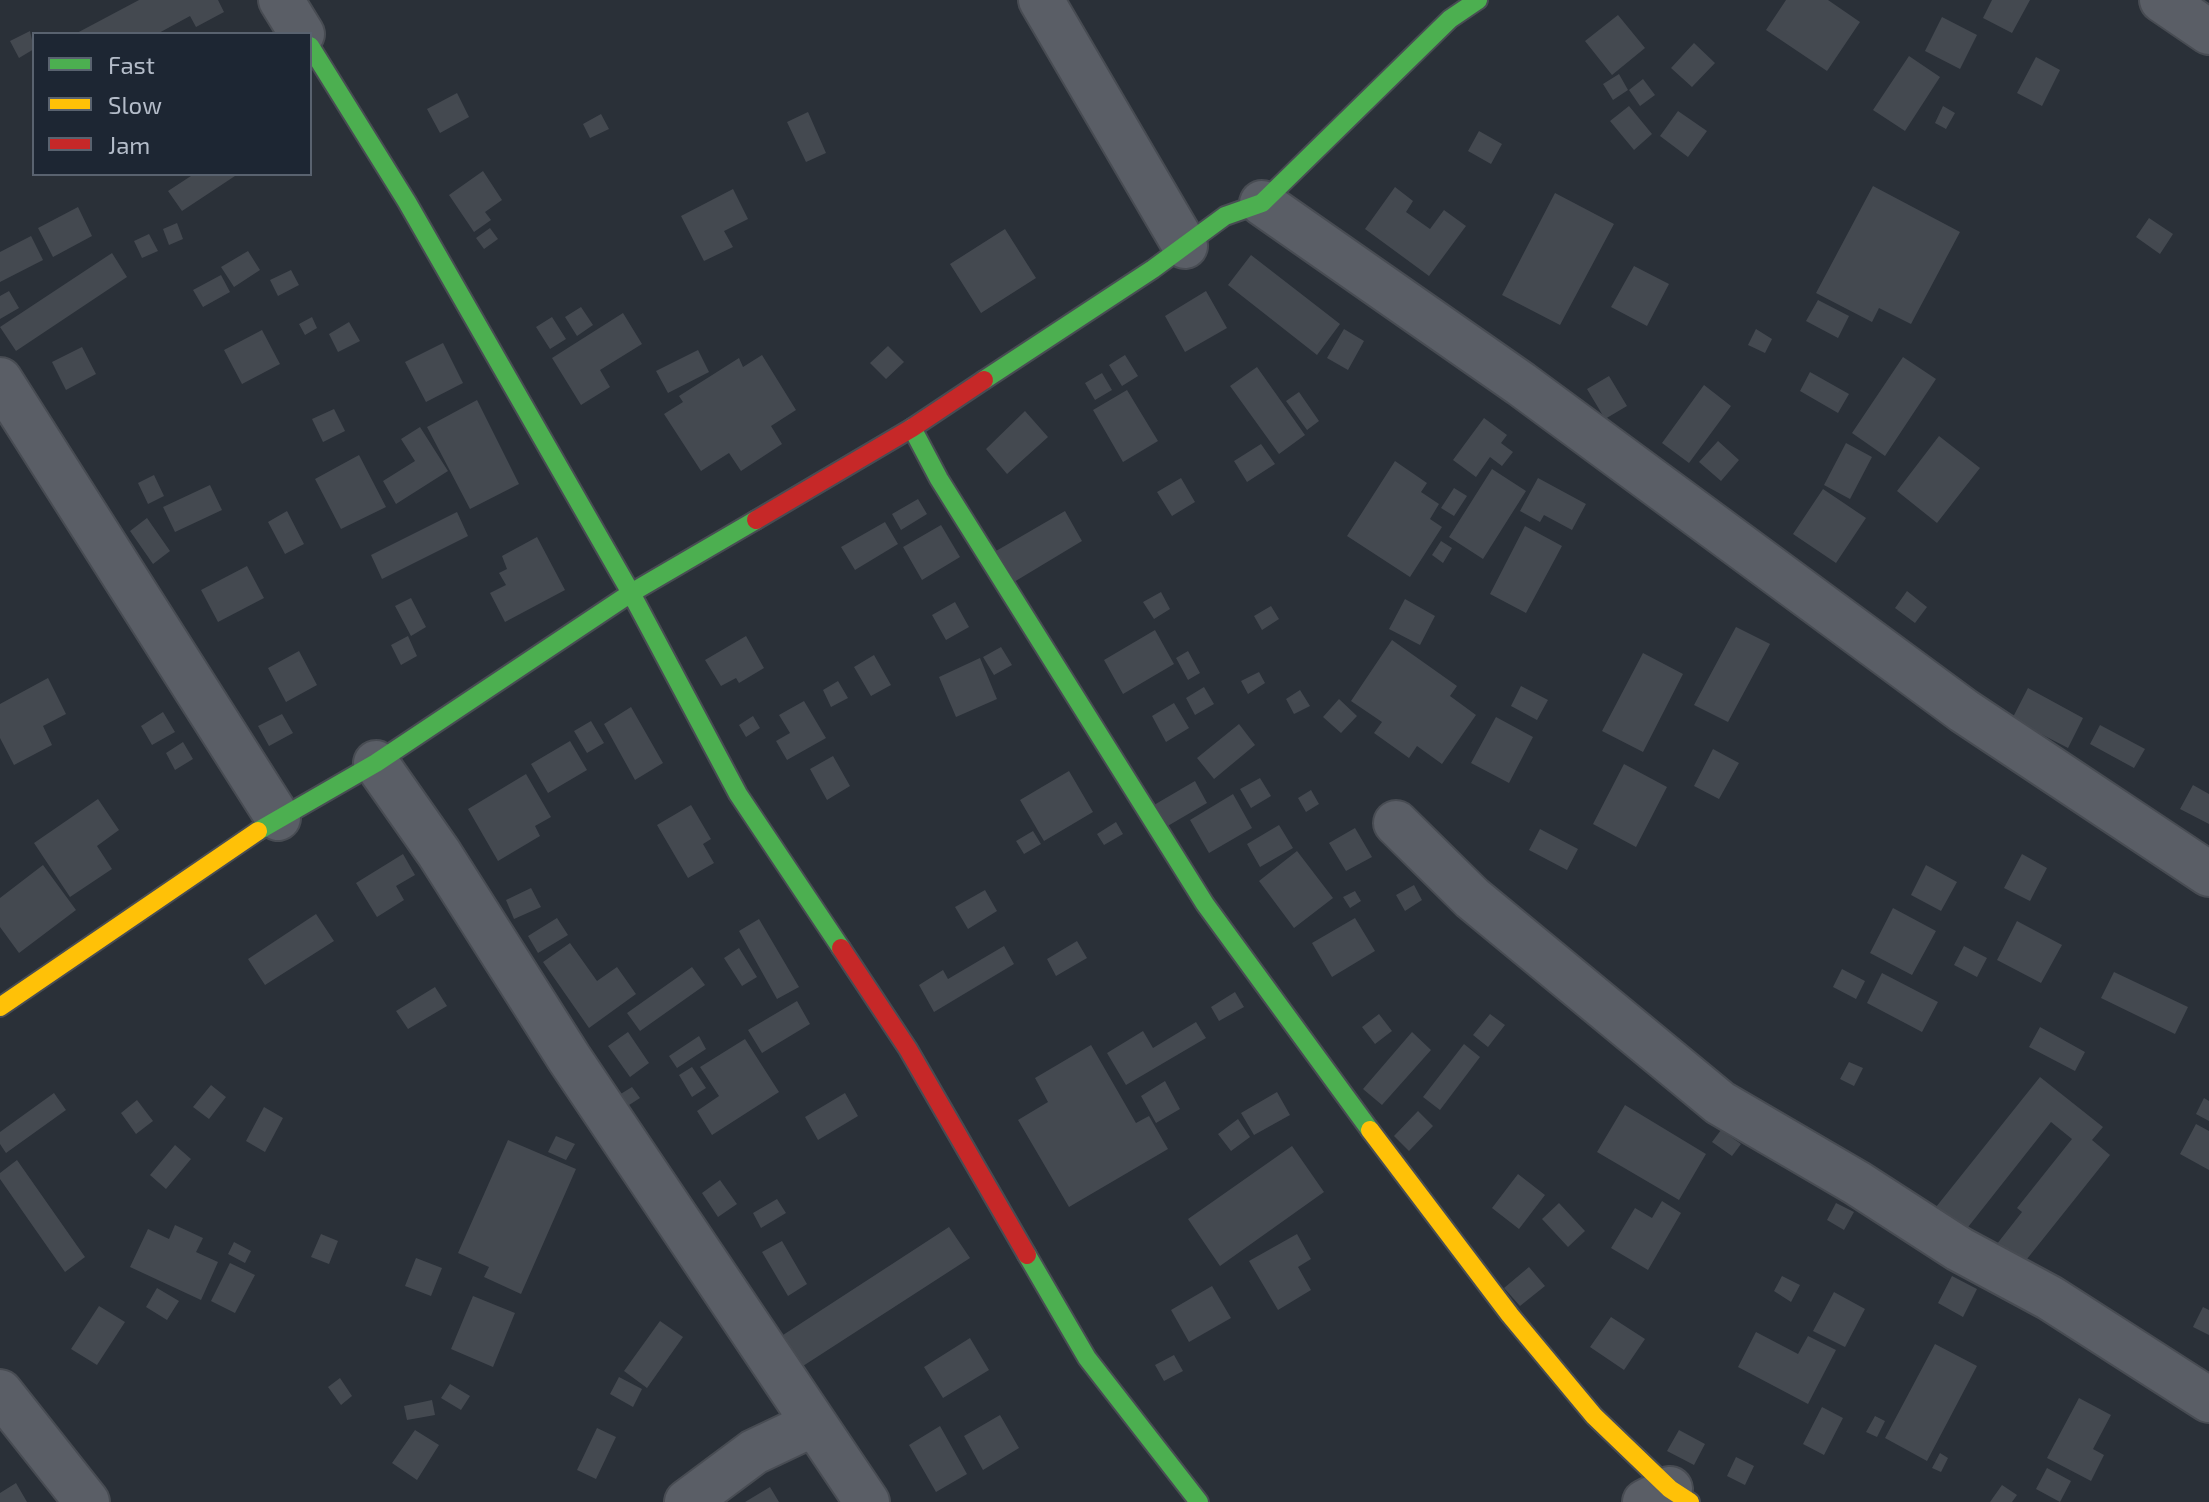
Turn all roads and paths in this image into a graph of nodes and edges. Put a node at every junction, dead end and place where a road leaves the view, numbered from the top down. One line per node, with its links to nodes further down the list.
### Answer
1 (281, 0): 5 (street)
2 (1041, 0): 9 (street)
3 (1478, 0): 8 (street)
4 (2162, 0): 6 (street)
5 (301, 32)
6 (2209, 32)
7 (312, 49): 12 (street)
8 (1262, 203): 9 (street); 16 (street)
9 (1185, 246): 11 (street)
10 (0, 380): 14 (street)
11 (912, 428): 12 (street); 21 (street)
12 (631, 593): 13 (street); 25 (street)
13 (376, 763): 14 (street); 20 (street)
14 (278, 818): 17 (street)
15 (1396, 823): 19 (street)
16 (2209, 874)
17 (0, 1007)
18 (0, 1392): 22 (street)
19 (2209, 1400)
20 (813, 1424): 23 (street); 24 (street)
21 (1668, 1498)
22 (87, 1502)
23 (687, 1502)
24 (867, 1502)
25 (1199, 1502)

